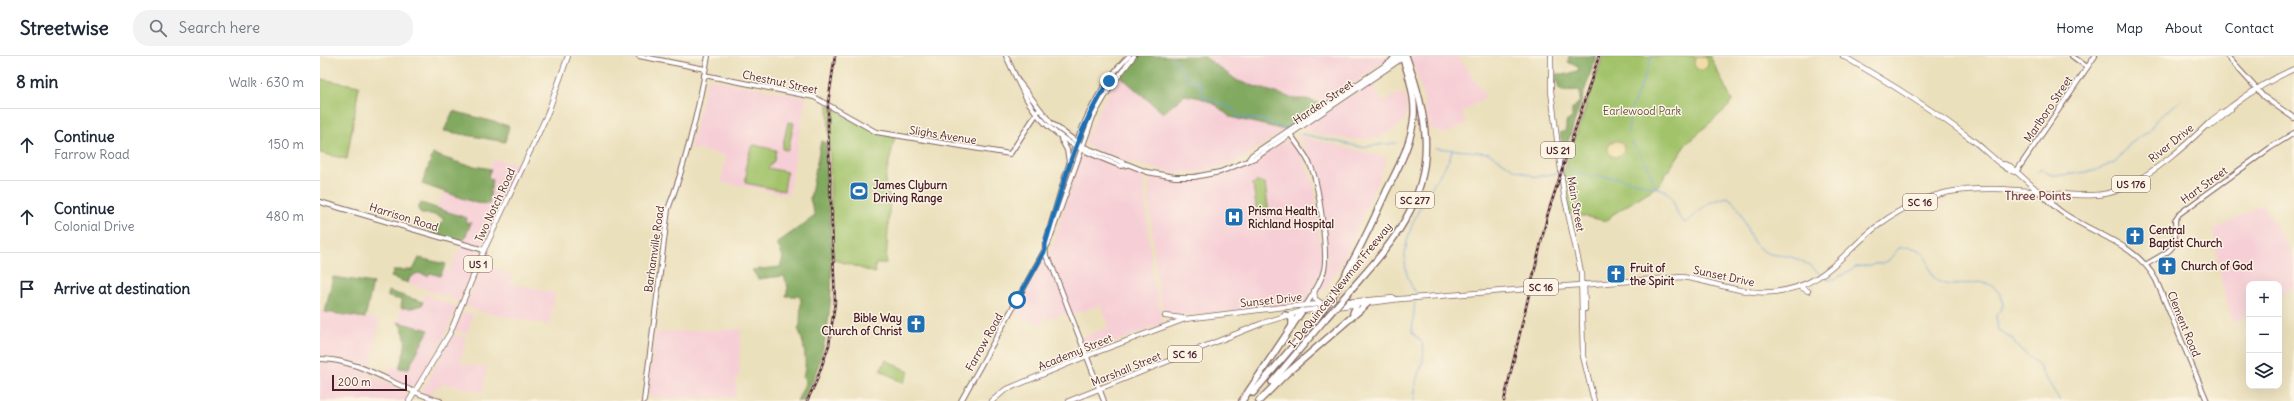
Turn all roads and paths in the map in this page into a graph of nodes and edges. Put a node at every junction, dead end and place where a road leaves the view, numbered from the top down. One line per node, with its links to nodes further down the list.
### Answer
1 (568, 56): 34 (main road, Two Notch Road / US 1)
2 (639, 56): 14 (street)
3 (708, 56): 14 (street, Barhamville Road)
4 (1006, 56): 19 (street, Harden Street)
5 (1129, 56): 24 (street)
6 (1134, 56): 25 (street)
7 (1551, 56): 37 (main road, Main Street / US 21)
8 (1843, 56): 27 (main road)
9 (2072, 56): 13 (street)
10 (2095, 56): 13 (street, Marlboro Street)
11 (2228, 56): 17 (street)
12 (1400, 57): 21 (street, Harden Street); 21 (street, Harden Street); 65 (highway, I. DeQuincey Newman Freeway / SC 277, bridge); 66 (highway, I. DeQuincey Newman Freeway / SC 277, bridge)
13 (2087, 67): 27 (street, Marlboro Street)
14 (705, 69): 16 (street, Barhamville Road)
15 (2294, 69): 17 (main road, River Drive / US 176)
16 (704, 75): 18 (street, Chestnut Street); 59 (street, Barhamville Road)
17 (2257, 87): 20 (street); 31 (main road, River Drive / US 176)
18 (828, 104): 19 (street, Slighs Avenue)
19 (1038, 112): 23 (street, Harden Street); 24 (street, Harden Street)
20 (2294, 118)
21 (1289, 132): 25 (street, Harden Street); 38 (street)
22 (2294, 133): 36 (street, Hart Street)
23 (1058, 136): 24 (street, Harden Street); 26 (street)
24 (1076, 145): 25 (street, Harden Street); 26 (street)
25 (1081, 148): 35 (street)
26 (1069, 166): 35 (street)
27 (2016, 172): 28 (main road)
28 (2024, 180): 29 (main road); 30 (main road)
29 (2017, 191): 30 (main road, SC 16); 37 (main road, Sunset Drive / SC 16)
30 (2039, 192): 31 (main road, River Drive / US 176); 33 (street, Clement Road)
31 (2058, 194): 33 (main road)
32 (320, 202): 34 (street, Harrison Road)
33 (2052, 204): 36 (street, Clement Road)
34 (484, 250): 56 (main road, Two Notch Road / US 1)
35 (1045, 250): 53 (street); 60 (street, Farrow Road)
36 (2147, 264): 68 (street, Clement Road)
37 (1583, 284): 39 (main road, Sunset Drive / SC 16); 67 (main road, US 21)
38 (1314, 291): 41 (main road); 43 (street)
39 (1400, 299): 40 (main road, Sunset Drive / SC 16); 42 (main road, Sunset Drive / SC 16)
40 (1348, 301): 41 (main road, Sunset Drive / SC 16); 44 (highway)
41 (1321, 304): 43 (main road, Sunset Drive / SC 16)
42 (1367, 304): 44 (main road, Sunset Drive / SC 16); 50 (highway)
43 (1306, 305): 45 (main road, Sunset Drive / SC 16); 46 (main road)
44 (1355, 305): 46 (main road, Sunset Drive / SC 16); 50 (highway)
45 (1282, 307): 47 (main road); 48 (main road, Sunset Drive / SC 16)
46 (1302, 311): 47 (main road, Marshall Street / SC 16); 51 (highway)
47 (1285, 315): 51 (highway); 55 (main road, Marshall Street / SC 16)
48 (1189, 318): 49 (main road, Sunset Drive / SC 16); 52 (main road)
49 (1169, 325): 52 (main road, Academy Street / SC 16)
50 (1340, 326): 66 (highway)
51 (1292, 327): 64 (highway)
52 (1157, 329): 53 (main road, Academy Street / SC 16)
53 (1086, 356): 55 (street); 61 (main road, Academy Street / SC 16)
54 (320, 359): 56 (street)
55 (1099, 390): 62 (main road, Marshall Street / SC 16); 63 (street)
56 (414, 394): 57 (main road, Two Notch Road / US 1); 58 (street)
57 (409, 401)
58 (440, 401)
59 (644, 401)
60 (961, 401)
61 (992, 401)
62 (1068, 401)
63 (1104, 401)
64 (1242, 401)
65 (1246, 401)
66 (1258, 401)
67 (1594, 401)
68 (2207, 401)

